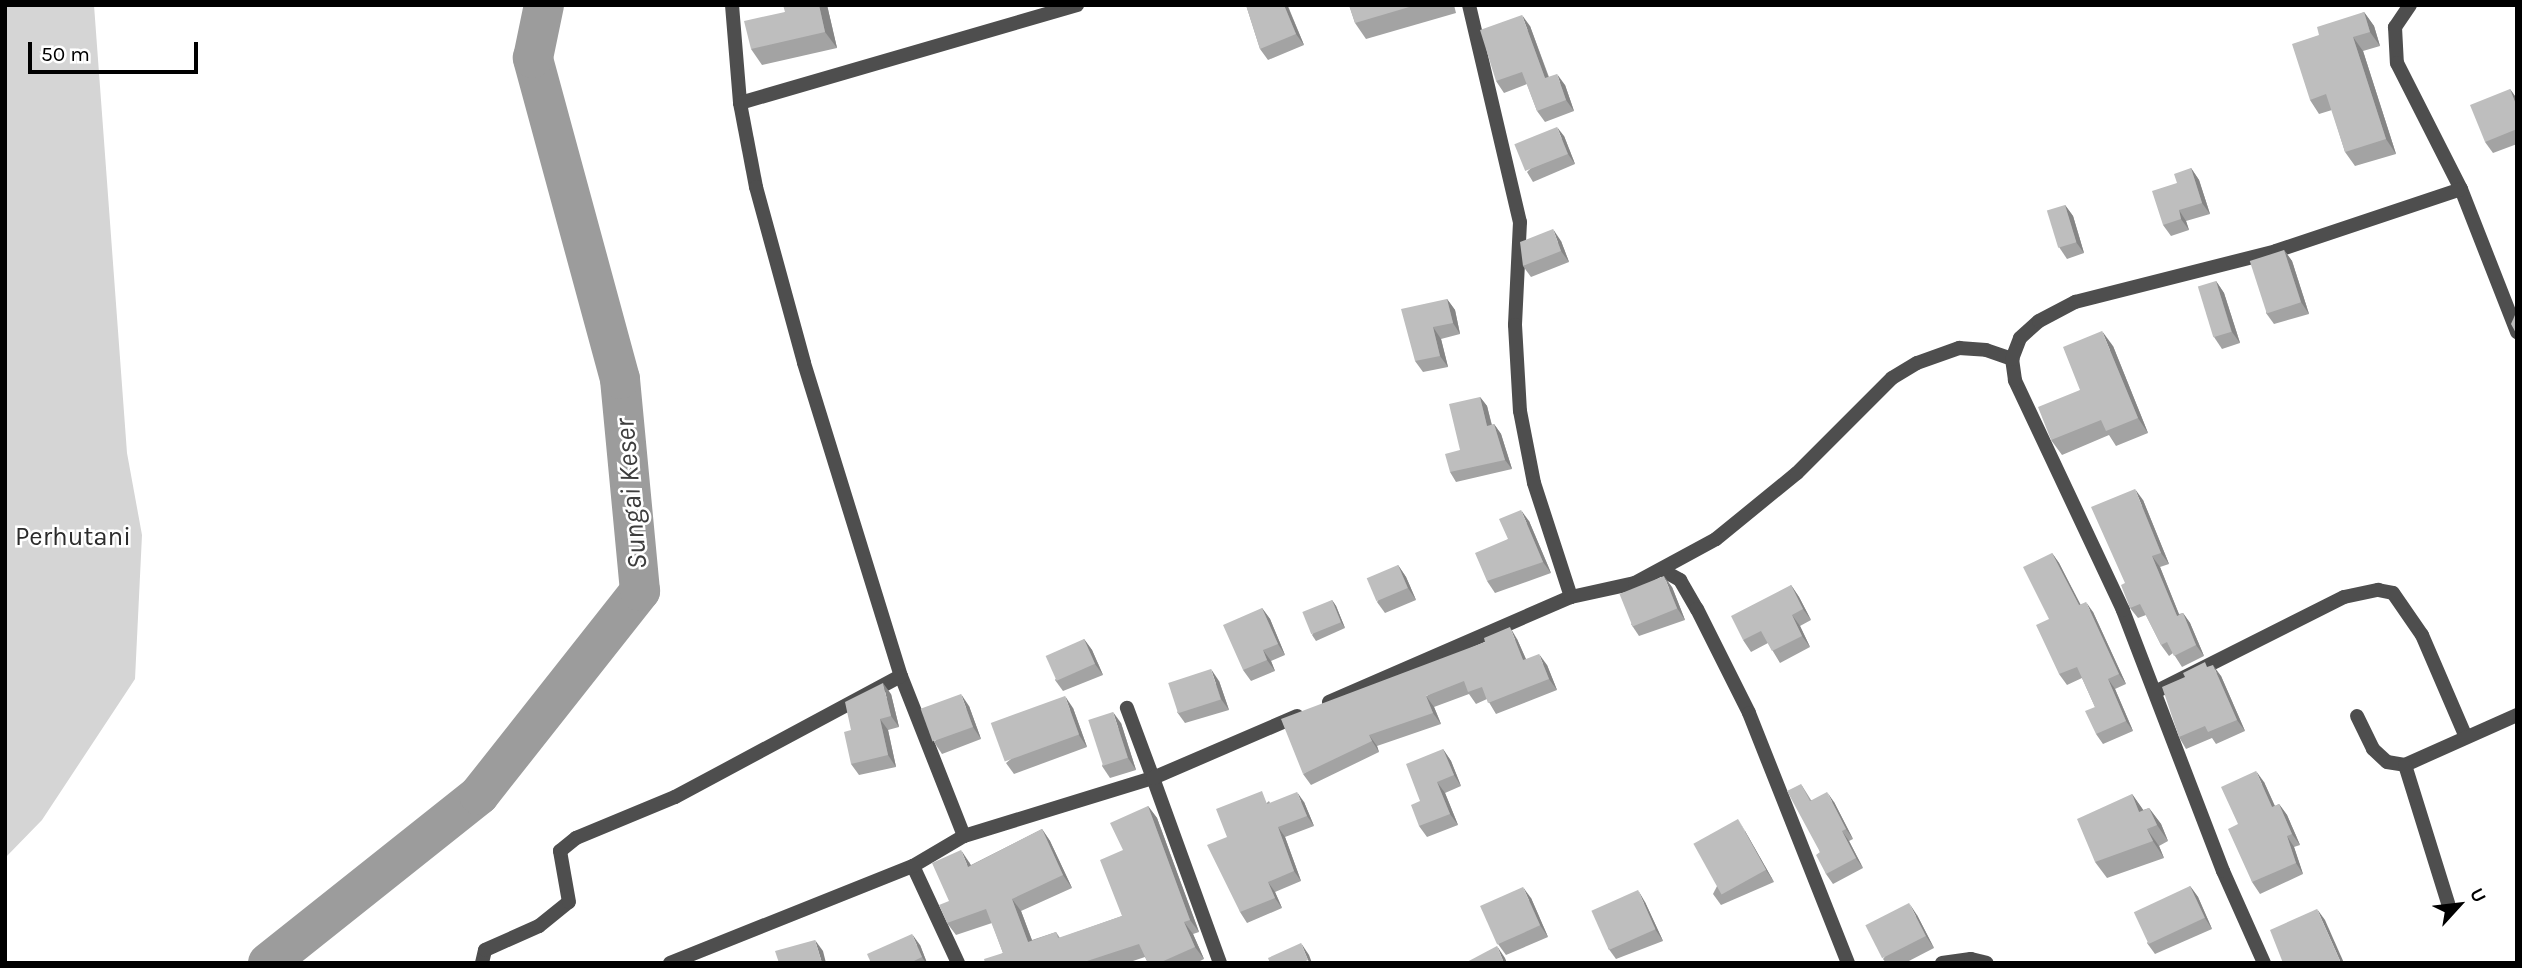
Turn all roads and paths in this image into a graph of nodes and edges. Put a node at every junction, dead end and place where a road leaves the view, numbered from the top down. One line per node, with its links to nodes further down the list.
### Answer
1 (732, 5): 5 (street)
2 (1077, 5): 5 (street)
3 (1469, 5): 10 (street)
4 (2410, 5): 6 (street)
5 (740, 103): 11 (street)
6 (2461, 190): 7 (street); 8 (street)
7 (2517, 332)
8 (2012, 359): 9 (street); 12 (street)
9 (1662, 570): 10 (street); 26 (street)
10 (1571, 597): 18 (street)
11 (901, 676): 19 (street); 22 (street)
12 (2154, 692): 16 (street); 29 (street)
13 (1127, 708): 18 (street)
14 (2517, 715): 16 (street)
15 (2357, 716): 17 (street)
16 (2466, 737): 17 (street)
17 (2405, 765): 21 (street)
18 (1153, 778): 19 (street); 25 (street)
19 (964, 836): 20 (street)
20 (913, 866): 23 (street); 24 (street)
21 (2448, 903)
22 (482, 963)
23 (670, 963)
24 (958, 963)
25 (1220, 963)
26 (1849, 963)
27 (1942, 963): 28 (street)
28 (1987, 963)
29 (2264, 963)

